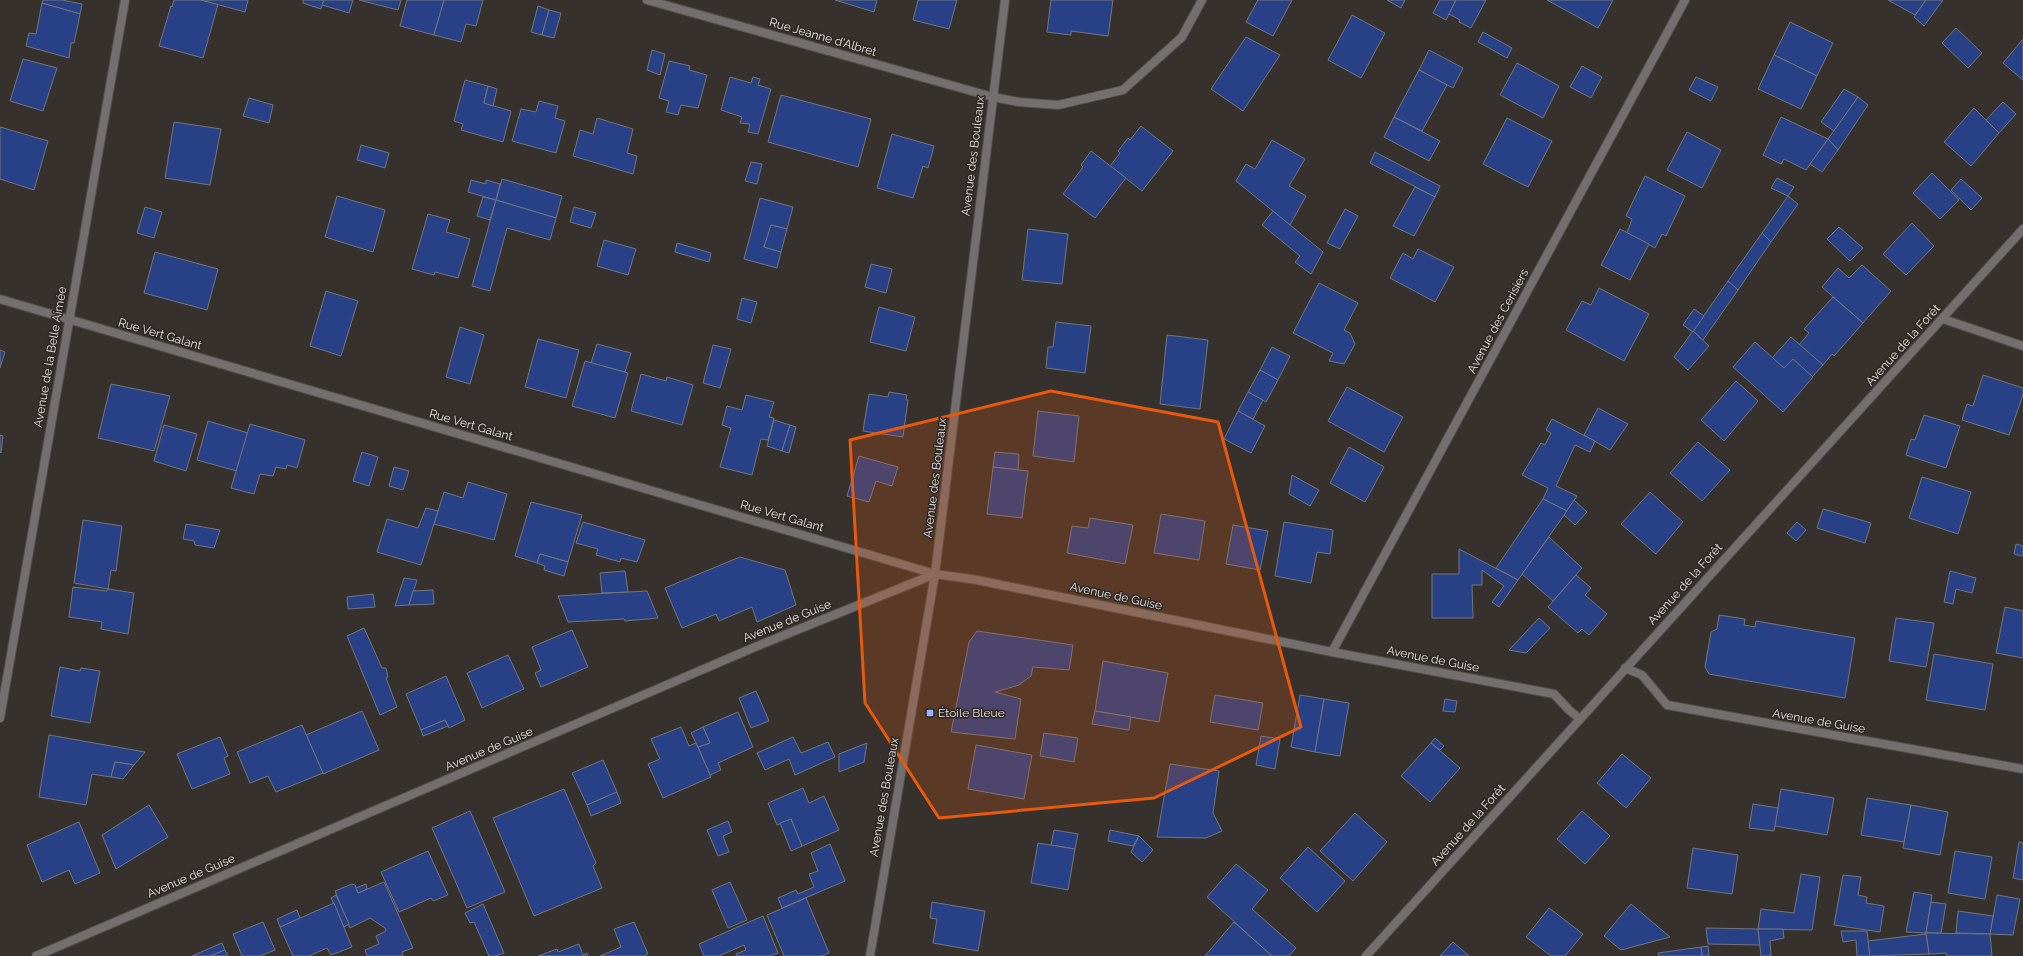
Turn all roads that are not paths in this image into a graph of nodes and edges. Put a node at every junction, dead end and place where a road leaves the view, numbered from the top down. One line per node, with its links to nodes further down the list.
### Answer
1 (125, 0): 9 (street, Avenue de la Belle Aimée)
2 (647, 0): 6 (street, Rue Jeanne d'Albret)
3 (1005, 0): 6 (street, Avenue des Bouleaux)
4 (1202, 0): 6 (street, Rue Jeanne d'Albret)
5 (1685, 0): 13 (street, Avenue des Cerisiers)
6 (992, 97): 12 (street, Avenue des Bouleaux)
7 (2023, 229): 10 (street, Avenue de la Forêt)
8 (0, 299): 9 (street, Rue Vert Galant)
9 (69, 320): 12 (street, Rue Vert Galant); 15 (street, Avenue de la Belle Aimée)
10 (1943, 320): 11 (street); 14 (street, Avenue de la Forêt)
11 (2023, 346)
12 (935, 574): 13 (street, Avenue de Guise); 18 (street, Avenue de Guise); 19 (street, Avenue des Bouleaux)
13 (1332, 652): 16 (street, Avenue de Guise)
14 (1625, 668): 16 (street, Avenue de la Forêt); 17 (street, Avenue de Guise)
15 (0, 718)
16 (1580, 719): 20 (street, Avenue de la Forêt)
17 (2023, 769)
18 (36, 956)
19 (870, 956)
20 (1366, 956)

